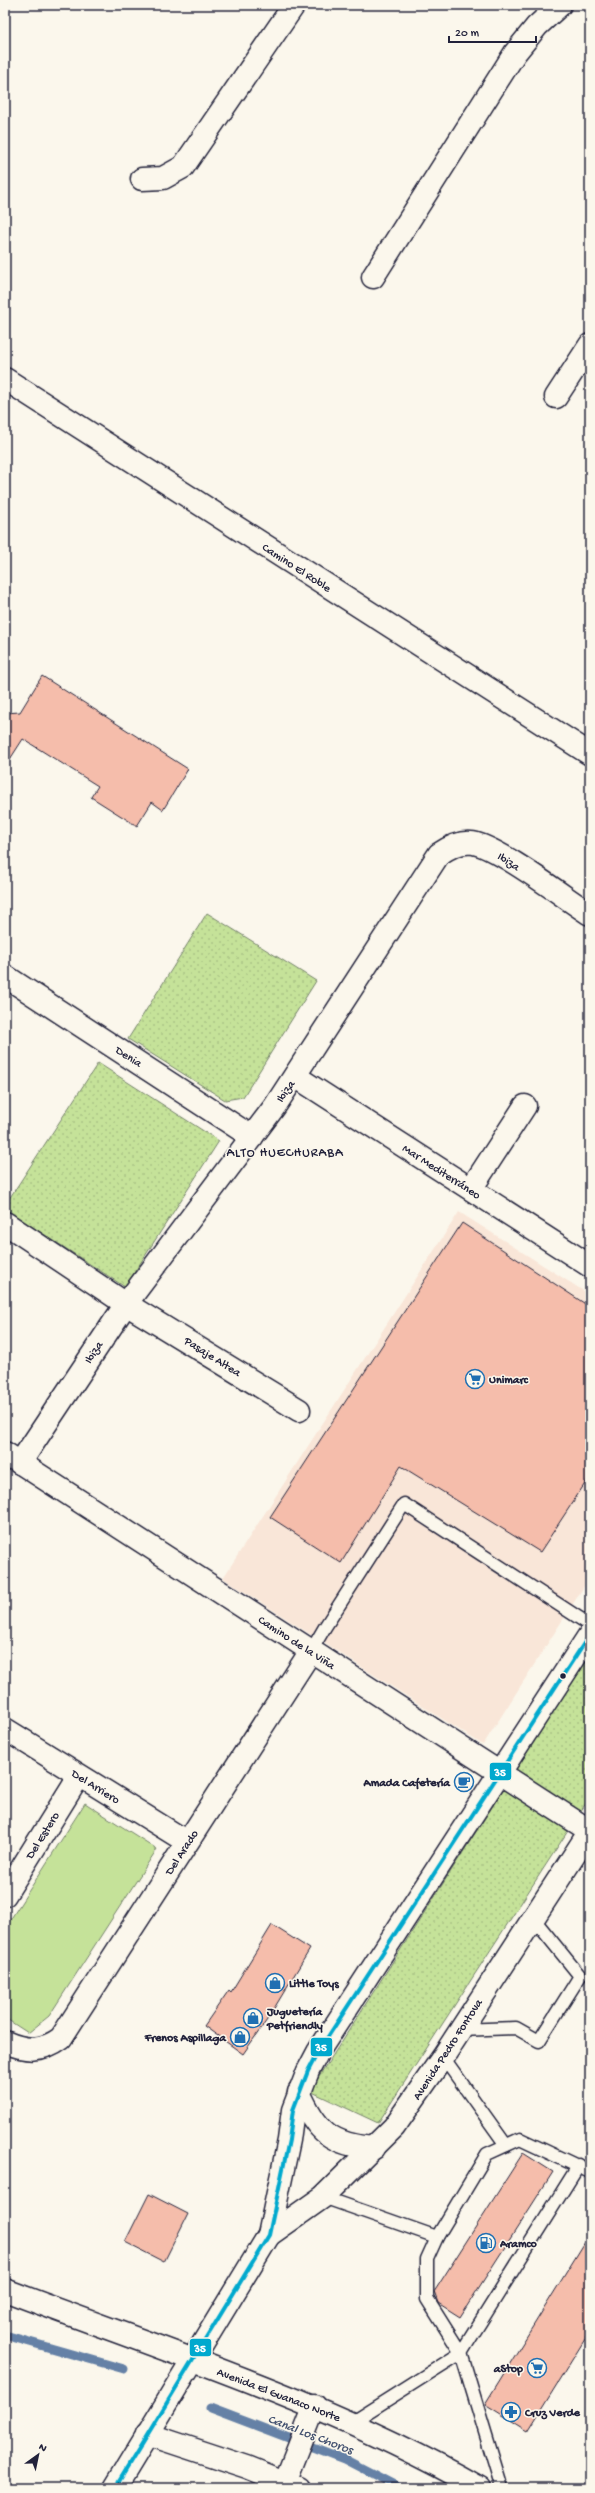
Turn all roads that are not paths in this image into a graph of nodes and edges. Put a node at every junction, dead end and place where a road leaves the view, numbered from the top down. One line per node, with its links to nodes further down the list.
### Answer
1 (560, 5): 4 (street)
2 (288, 7): 3 (street)
3 (142, 179)
4 (373, 277)
5 (590, 345): 7 (street)
6 (5, 379): 8 (street, Camino El Roble)
7 (556, 397)
8 (590, 754)
9 (590, 914): 11 (street, Ibiza)
10 (5, 976): 13 (street, Denia)
11 (295, 1076): 13 (street, Ibiza); 14 (street, Mar Mediterráneo)
12 (524, 1106): 14 (street)
13 (252, 1137): 17 (street, Ibiza)
14 (471, 1189): 16 (street, Mar Mediterráneo)
15 (5, 1223): 17 (street)
16 (590, 1266)
17 (126, 1304): 18 (street, Pasaje Altea); 19 (street, Ibiza)
18 (299, 1410)
19 (13, 1458): 22 (street, Camino de la Viña)
20 (590, 1625): 22 (lane)
21 (590, 1634): 24 (street, Avenida Pedro Fontova)
22 (311, 1651): 24 (street, Camino de la Viña); 27 (street, Del Arado)
23 (5, 1729): 25 (street, Del Arriero)
24 (499, 1773): 26 (street, Camino de la Viña); 33 (street, Avenida Pedro Fontova)
25 (79, 1776): 27 (street, Del Arriero); 28 (street, Del Estero)
26 (590, 1831): 29 (street, Avenida Pedro Fontova)
27 (187, 1842): 31 (street, Del Arado)
28 (5, 1895)
29 (533, 1918): 30 (street, Avenida Pedro Fontova); 30 (lane)
30 (459, 2030): 32 (street, Avenida Pedro Fontova)
31 (5, 2042)
32 (443, 2057): 34 (lane); 35 (street, Avenida Pedro Fontova)
33 (299, 2092): 35 (street); 39 (street, Avenida Pedro Fontova)
34 (506, 2145): 36 (lane); 40 (lane)
35 (374, 2148): 38 (street, Avenida Pedro Fontova)
36 (579, 2165): 37 (lane); 42 (lane)
37 (590, 2172)
38 (323, 2196): 39 (street, Avenida Pedro Fontova); 40 (lane)
39 (269, 2235): 43 (street, Avenida Pedro Fontova)
40 (437, 2237): 42 (lane)
41 (5, 2290): 43 (street, Avenida El Guanaco Norte)
42 (461, 2353): 45 (lane); 50 (lane)
43 (192, 2361): 44 (street, Avenida El Guanaco Norte); 46 (street, Avenida Pedro Fontova)
44 (312, 2416): 45 (street, Avenida El Guanaco Norte); 47 (street)
45 (352, 2422): 49 (street, Avenida El Guanaco Norte)
46 (147, 2434): 47 (street); 48 (street, Avenida Pedro Fontova)
47 (292, 2485)
48 (115, 2488)
49 (479, 2488)
50 (502, 2488)

